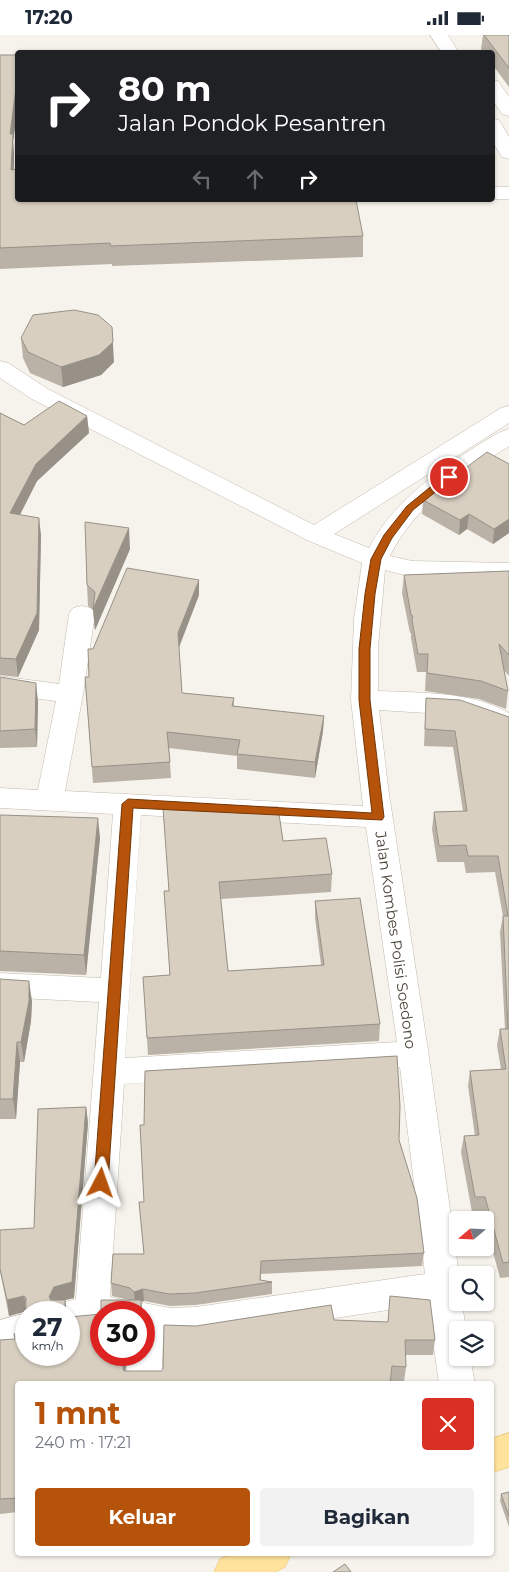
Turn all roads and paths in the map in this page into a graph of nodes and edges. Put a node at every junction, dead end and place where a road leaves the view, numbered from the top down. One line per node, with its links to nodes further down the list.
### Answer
1 (439, 35): 2 (street)
2 (449, 50)
3 (495, 89): 4 (street)
4 (509, 110)
5 (495, 129): 6 (street)
6 (509, 153)
7 (495, 193): 8 (street)
8 (509, 193)
9 (0, 368): 12 (street)
10 (509, 413): 12 (street)
11 (509, 436): 13 (street, Jalan Kombes Polisi Soedono)
12 (315, 535): 13 (street)
13 (376, 559): 14 (street); 18 (street, Jalan Kombes Polisi Soedono)
14 (509, 571)
15 (82, 614): 17 (street)
16 (0, 685): 17 (street)
17 (70, 694): 21 (street)
18 (364, 700): 19 (street); 23 (street, Jalan Kombes Polisi Soedono)
19 (509, 725)
20 (0, 798): 21 (street)
21 (49, 801): 22 (street)
22 (128, 804): 23 (street); 25 (street)
23 (378, 817): 26 (street, Jalan Kombes Polisi Soedono)
24 (0, 985): 25 (street)
25 (114, 991): 27 (street)
26 (413, 1053): 27 (street); 28 (street, Jalan Kombes Polisi Soedono)
27 (109, 1072): 29 (street)
28 (442, 1286): 30 (street); 35 (street, Jalan Kombes Polisi Soedono)
29 (114, 1301)
30 (155, 1322)
31 (15, 1331): 32 (street)
32 (0, 1336)
33 (136, 1366): 34 (street)
34 (143, 1381)
35 (457, 1381)
36 (509, 1450): 37 (main road)
37 (494, 1455)
38 (268, 1556): 39 (main road)
39 (233, 1572)

